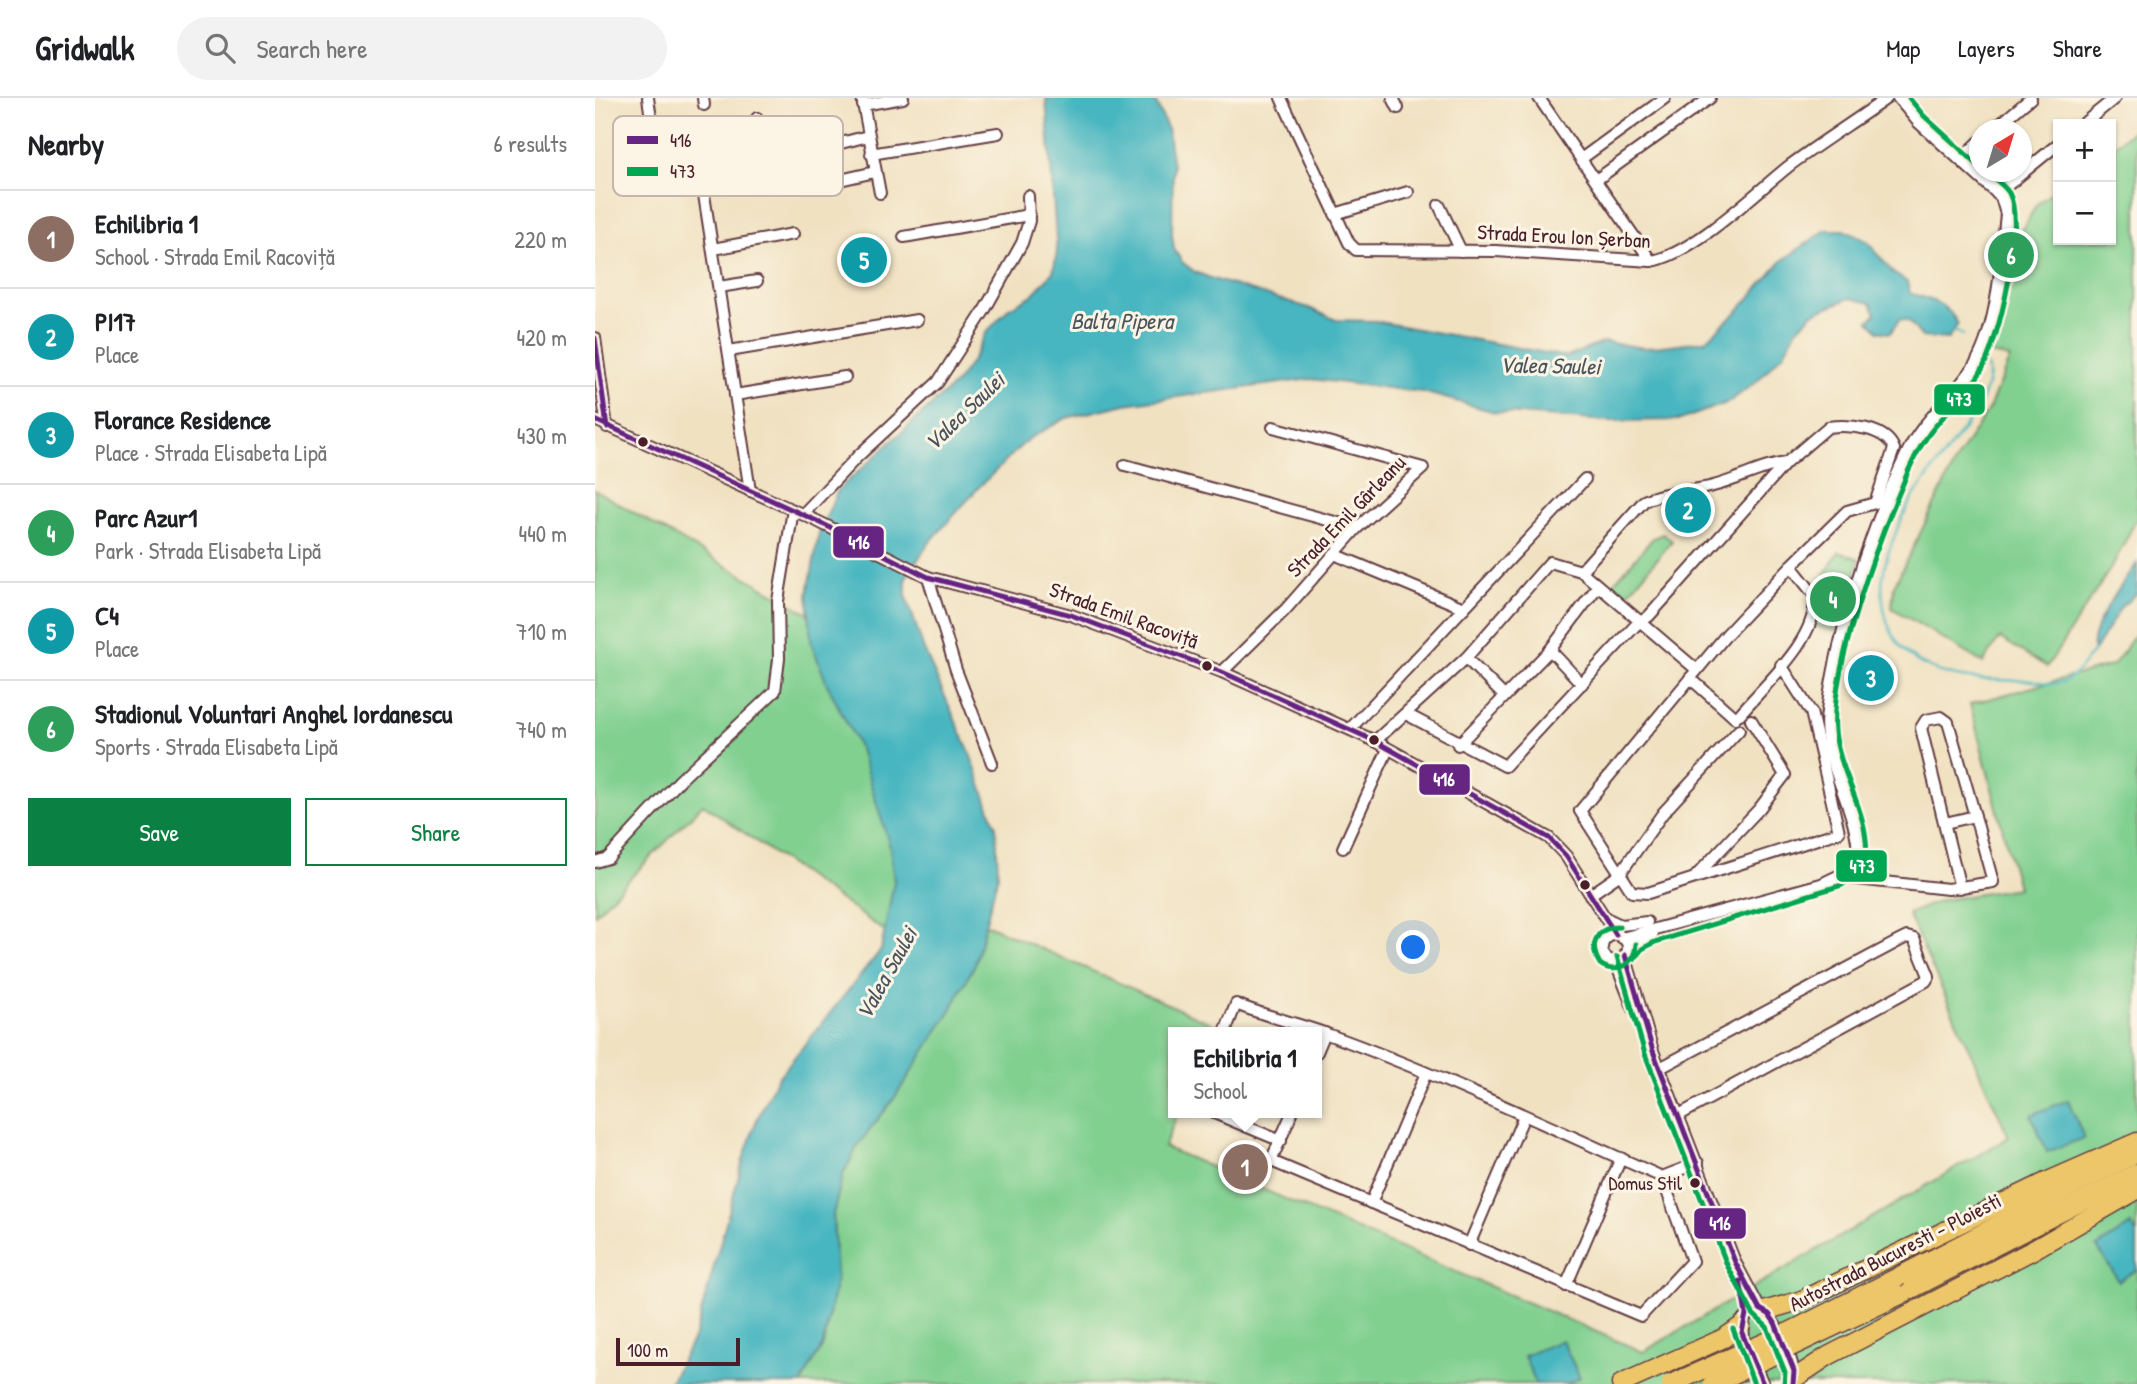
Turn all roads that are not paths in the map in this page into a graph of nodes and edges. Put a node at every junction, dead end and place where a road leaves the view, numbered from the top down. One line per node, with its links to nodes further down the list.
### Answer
1 (648, 98): 12 (street)
2 (903, 98): 11 (street)
3 (1280, 98): 32 (street, Strada Erou Ion Șerban)
4 (1539, 98): 21 (street)
5 (1665, 98): 21 (street)
6 (1710, 98): 25 (street)
7 (1887, 98): 38 (street, Strada Erou Ion Șerban)
8 (1898, 98): 22 (street)
9 (2031, 98): 13 (street)
10 (2115, 98): 14 (street)
11 (863, 102): 16 (street)
12 (651, 116)
13 (2006, 119)
14 (2089, 119)
15 (999, 133): 20 (street)
16 (868, 136): 17 (street); 20 (street)
17 (843, 142)
18 (2053, 148): 28 (street)
19 (1969, 151): 22 (street)
20 (871, 154): 23 (street)
21 (1581, 159): 25 (street)
22 (1960, 160): 28 (street)
23 (876, 172): 24 (street); 27 (street)
24 (843, 179)
25 (1596, 180): 38 (street)
26 (1408, 192): 32 (street)
27 (880, 193)
28 (1997, 194): 81 (street)
29 (704, 196): 36 (street)
30 (1028, 196): 33 (street)
31 (1439, 205): 37 (street)
32 (1335, 214): 37 (street, Strada Erou Ion Șerban)
33 (1029, 215): 35 (street); 53 (street)
34 (793, 234): 36 (street)
35 (904, 237)
36 (713, 250): 40 (street)
37 (1461, 251): 38 (street, Strada Erou Ion Șerban)
38 (1651, 261)
39 (757, 281): 40 (street)
40 (719, 287): 43 (street)
41 (917, 320): 43 (street)
42 (595, 338): 47 (street)
43 (729, 351): 45 (street)
44 (845, 377): 45 (street)
45 (735, 395): 52 (street)
46 (595, 420): 47 (street, Strada Emil Racoviță)
47 (607, 427): 52 (street, Strada Emil Racoviță)
48 (1273, 427): 54 (street, Strada Emil Gârleanu)
49 (1786, 463): 56 (street); 57 (street); 61 (street)
50 (1125, 465): 54 (street)
51 (1585, 478): 60 (street)
52 (750, 491): 53 (street, Strada Emil Racoviță)
53 (798, 512): 58 (street, Strada Emil Racoviță); 79 (street)
54 (1357, 528): 55 (street, Strada Emil Gârleanu)
55 (1334, 554): 60 (street); 65 (street, Strada Emil Gârleanu)
56 (1791, 566): 64 (street); 66 (street)
57 (1581, 571): 59 (street); 63 (street)
58 (928, 577): 65 (street, Strada Emil Racoviță); 75 (street)
59 (1598, 586): 61 (street); 62 (street)
60 (1464, 608): 71 (street)
61 (1641, 622): 66 (street); 67 (street)
62 (1550, 650): 67 (street); 68 (street)
63 (1466, 658): 68 (street); 69 (street)
64 (1781, 665): 70 (street); 82 (street)
65 (1222, 671): 71 (street, Strada Emil Racoviță)
66 (1693, 674): 70 (street); 80 (street)
67 (1582, 684): 73 (street)
68 (1504, 696): 73 (street)
69 (1406, 714): 72 (street); 73 (street)
70 (1738, 721): 80 (street); 82 (street)
71 (1350, 729): 72 (street, Strada Emil Racoviță)
72 (1375, 741): 74 (street, Strada Emil Racoviță)
73 (1458, 744)
74 (1388, 749): 78 (street); 84 (street, Strada Emil Racoviță)
75 (992, 763)
76 (1975, 816): 77 (street); 77 (street); 83 (street)
77 (1945, 823): 83 (street)
78 (1343, 848)
79 (595, 862)
80 (1619, 875): 82 (street); 84 (street)
81 (1839, 877): 83 (street); 85 (street)
82 (1694, 878)
83 (1960, 888)
84 (1590, 895): 86 (street, Strada Emil Racoviță)
85 (1715, 913): 86 (street); 87 (street); 88 (street)
86 (1601, 914): 87 (street, Strada Emil Racoviță)
87 (1615, 937): 88 (street, Strada Emil Racoviță); 89 (street, Strada Emil Racoviță)
88 (1626, 954): 89 (street); 97 (street, Strada Emil Racoviță)
89 (1615, 961): 97 (street, Strada Emil Racoviță)
90 (1277, 1021): 91 (street); 92 (street); 93 (street)
91 (1227, 1027)
92 (1274, 1027)
93 (1301, 1027)
94 (1322, 1032): 95 (street)
95 (1325, 1033): 96 (street); 99 (street)
96 (1322, 1040)
97 (1653, 1051): 98 (street, Strada Emil Racoviță)
98 (1660, 1068): 100 (street, Strada Emil Racoviță); 100 (street)
99 (1426, 1073): 101 (street); 112 (street)
100 (1679, 1115): 108 (street, Strada Emil Racoviță)
101 (1524, 1116): 107 (street); 113 (street)
102 (1241, 1118): 104 (street)
103 (1290, 1118): 104 (street)
104 (1280, 1141): 112 (street)
105 (2137, 1142): 116 (highway)
106 (2137, 1153): 120 (highway, Autostrada Bucuresti - Ploiesti, bridge)
107 (1621, 1158): 110 (street); 115 (street)
108 (1698, 1163): 110 (street); 114 (street, Strada Emil Racoviță)
109 (2137, 1173): 121 (highway, Autostrada Bucuresti - Ploiesti, bridge)
110 (1665, 1176): 115 (street)
111 (2137, 1190): 118 (highway)
112 (1371, 1203): 113 (street)
113 (1469, 1245): 115 (street)
114 (1735, 1262): 116 (street, Strada Emil Racoviță); 117 (street, Strada Emil Racoviță)
115 (1566, 1286)
116 (1762, 1310): 117 (street); 118 (street, Strada Emil Racoviță)
117 (1744, 1320): 119 (highway); 122 (street, Strada Emil Racoviță)
118 (1794, 1381)
119 (1621, 1384)
120 (1671, 1384)
121 (1713, 1384)
122 (1763, 1384)

